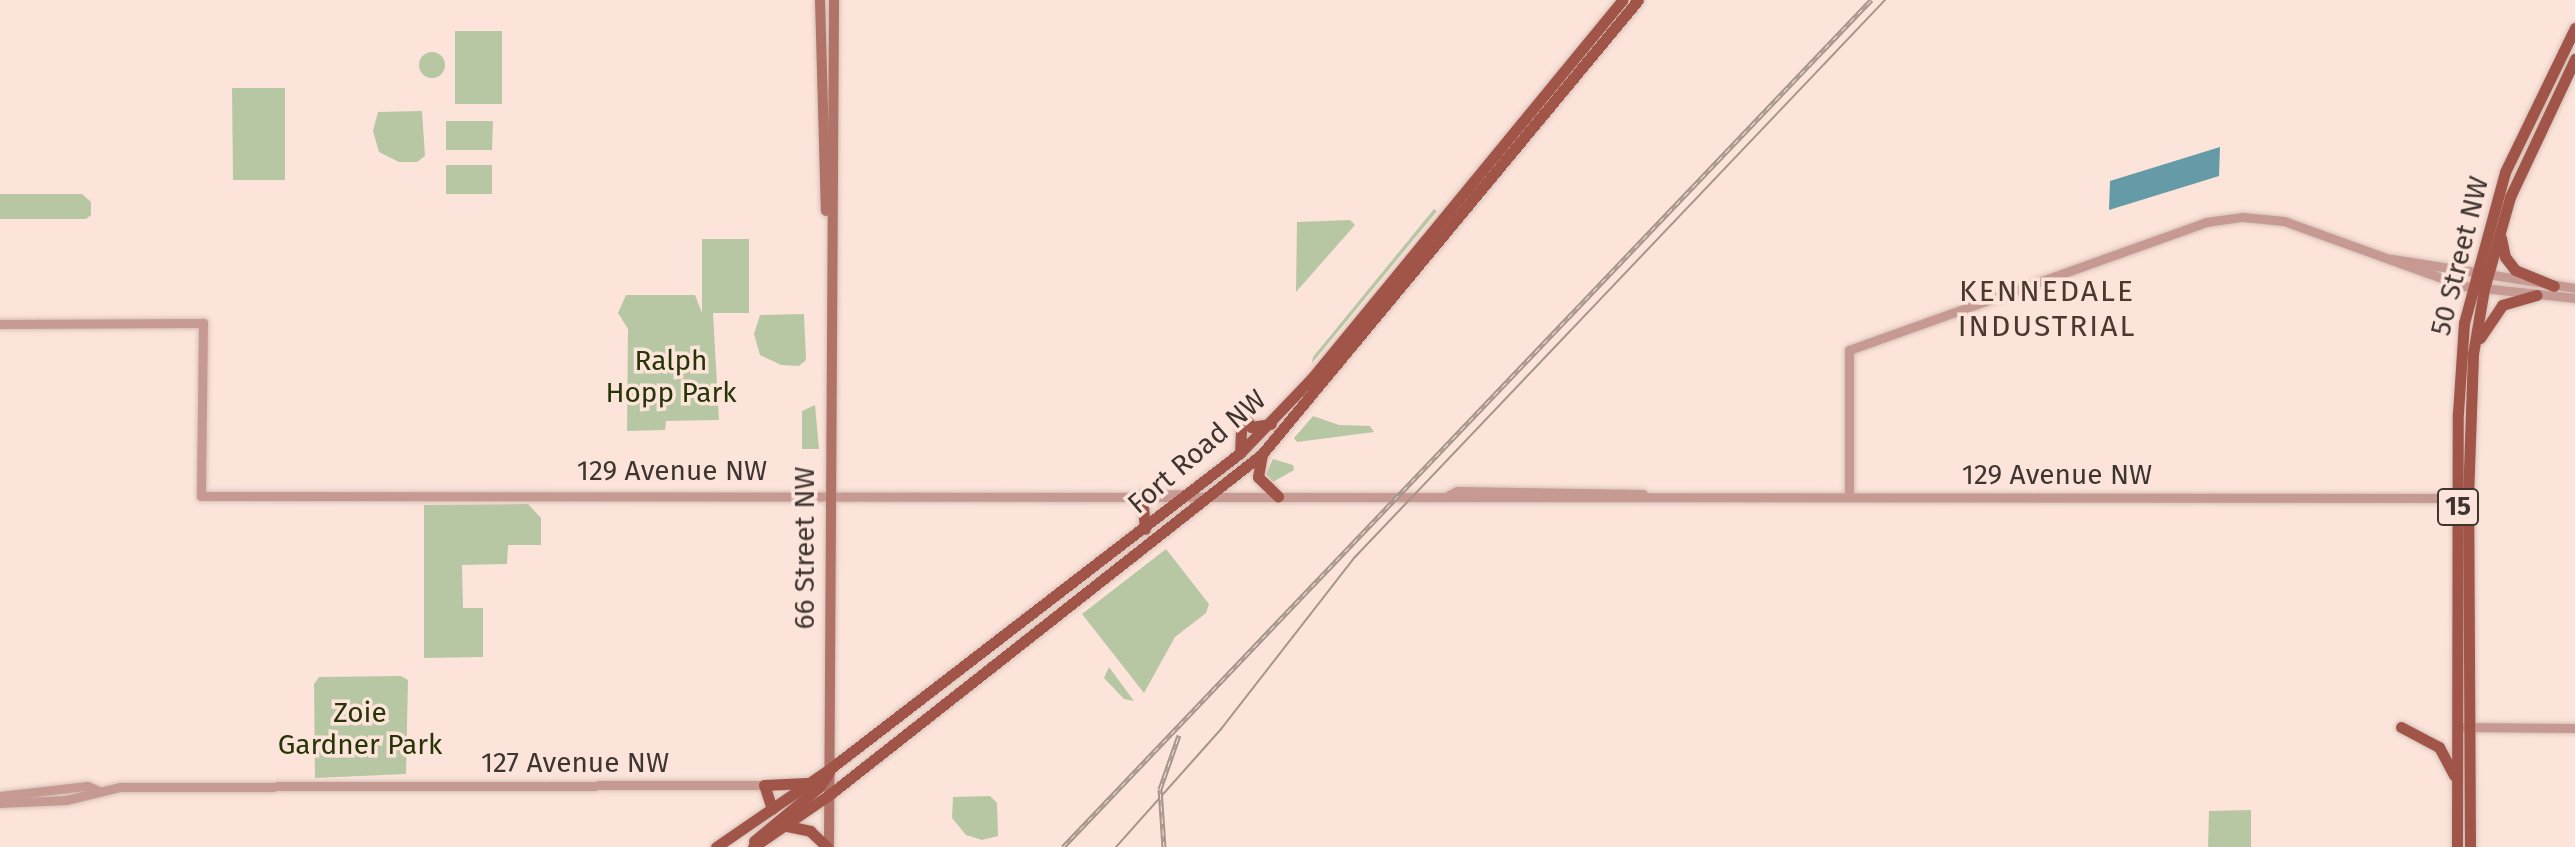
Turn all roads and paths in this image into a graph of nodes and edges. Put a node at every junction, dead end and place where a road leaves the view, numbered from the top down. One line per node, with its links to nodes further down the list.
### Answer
1 (820, 0): 8 (main road, 66 Street NW)
2 (834, 0): 8 (main road, 66 Street NW)
3 (1638, 0): 19 (main road, Fort Road NW)
4 (1617, 3): 17 (main road, Fort Road NW)
5 (2575, 28): 10 (main road, 50 Street NW / 15)
6 (2575, 59): 7 (main road, 50 Street NW)
7 (2500, 228): 10 (main road, 50 Street NW); 11 (main road)
8 (829, 249): 20 (main road, 66 Street NW)
9 (2392, 259): 10 (street); 10 (street); 24 (street)
10 (2478, 281): 11 (street); 13 (street); 16 (main road, 50 Street NW); 26 (main road, 50 Street NW / 15)
11 (2554, 286): 12 (street)
12 (2575, 288)
13 (2537, 295): 14 (street); 16 (main road)
14 (2575, 298)
15 (0, 324): 20 (street, 129 Avenue NW)
16 (2473, 354): 26 (main road, 50 Street NW / 15)
17 (1271, 424): 18 (main road, Fort Road NW); 18 (main road)
18 (1240, 453): 25 (main road, Fort Road NW)
19 (1262, 454): 22 (main road, Fort Road NW); 23 (main road)
20 (828, 494): 21 (street, 129 Avenue NW); 32 (main road, 66 Street NW)
21 (1142, 495): 25 (street, 129 Avenue NW); 27 (main road)
22 (1214, 496): 23 (street, 129 Avenue NW); 25 (street, 129 Avenue NW); 37 (main road, Fort Road NW)
23 (1278, 496): 24 (street, 129 Avenue NW)
24 (1849, 496): 26 (street, 129 Avenue NW)
25 (1188, 497): 27 (main road, Fort Road NW)
26 (2463, 498): 30 (main road, 50 Street NW / 15)
27 (1145, 529): 28 (main road, Fort Road NW)
28 (911, 708): 32 (main road, Fort Road NW); 37 (main road)
29 (2401, 727): 33 (main road)
30 (2463, 727): 31 (street); 33 (main road, 50 Street NW); 42 (main road, 50 Street NW)
31 (2575, 728)
32 (831, 768): 34 (main road, Fort Road NW); 37 (main road, 66 Street NW); 44 (main road)
33 (2457, 780): 46 (main road, 50 Street NW)
34 (808, 783): 35 (main road); 40 (main road, Fort Road NW)
35 (764, 785): 36 (street, 127 Avenue NW); 40 (main road)
36 (97, 790): 38 (street, 127 Avenue NW); 39 (street, 127 Avenue NW)
37 (829, 795): 41 (main road, Fort Road NW); 45 (main road, 66 Street NW)
38 (0, 796)
39 (0, 803)
40 (772, 809): 43 (main road, Fort Road NW)
41 (787, 826): 44 (main road, Fort Road NW); 45 (main road)
42 (2470, 841)
43 (716, 847)
44 (750, 847)
45 (828, 847)
46 (2457, 847)

